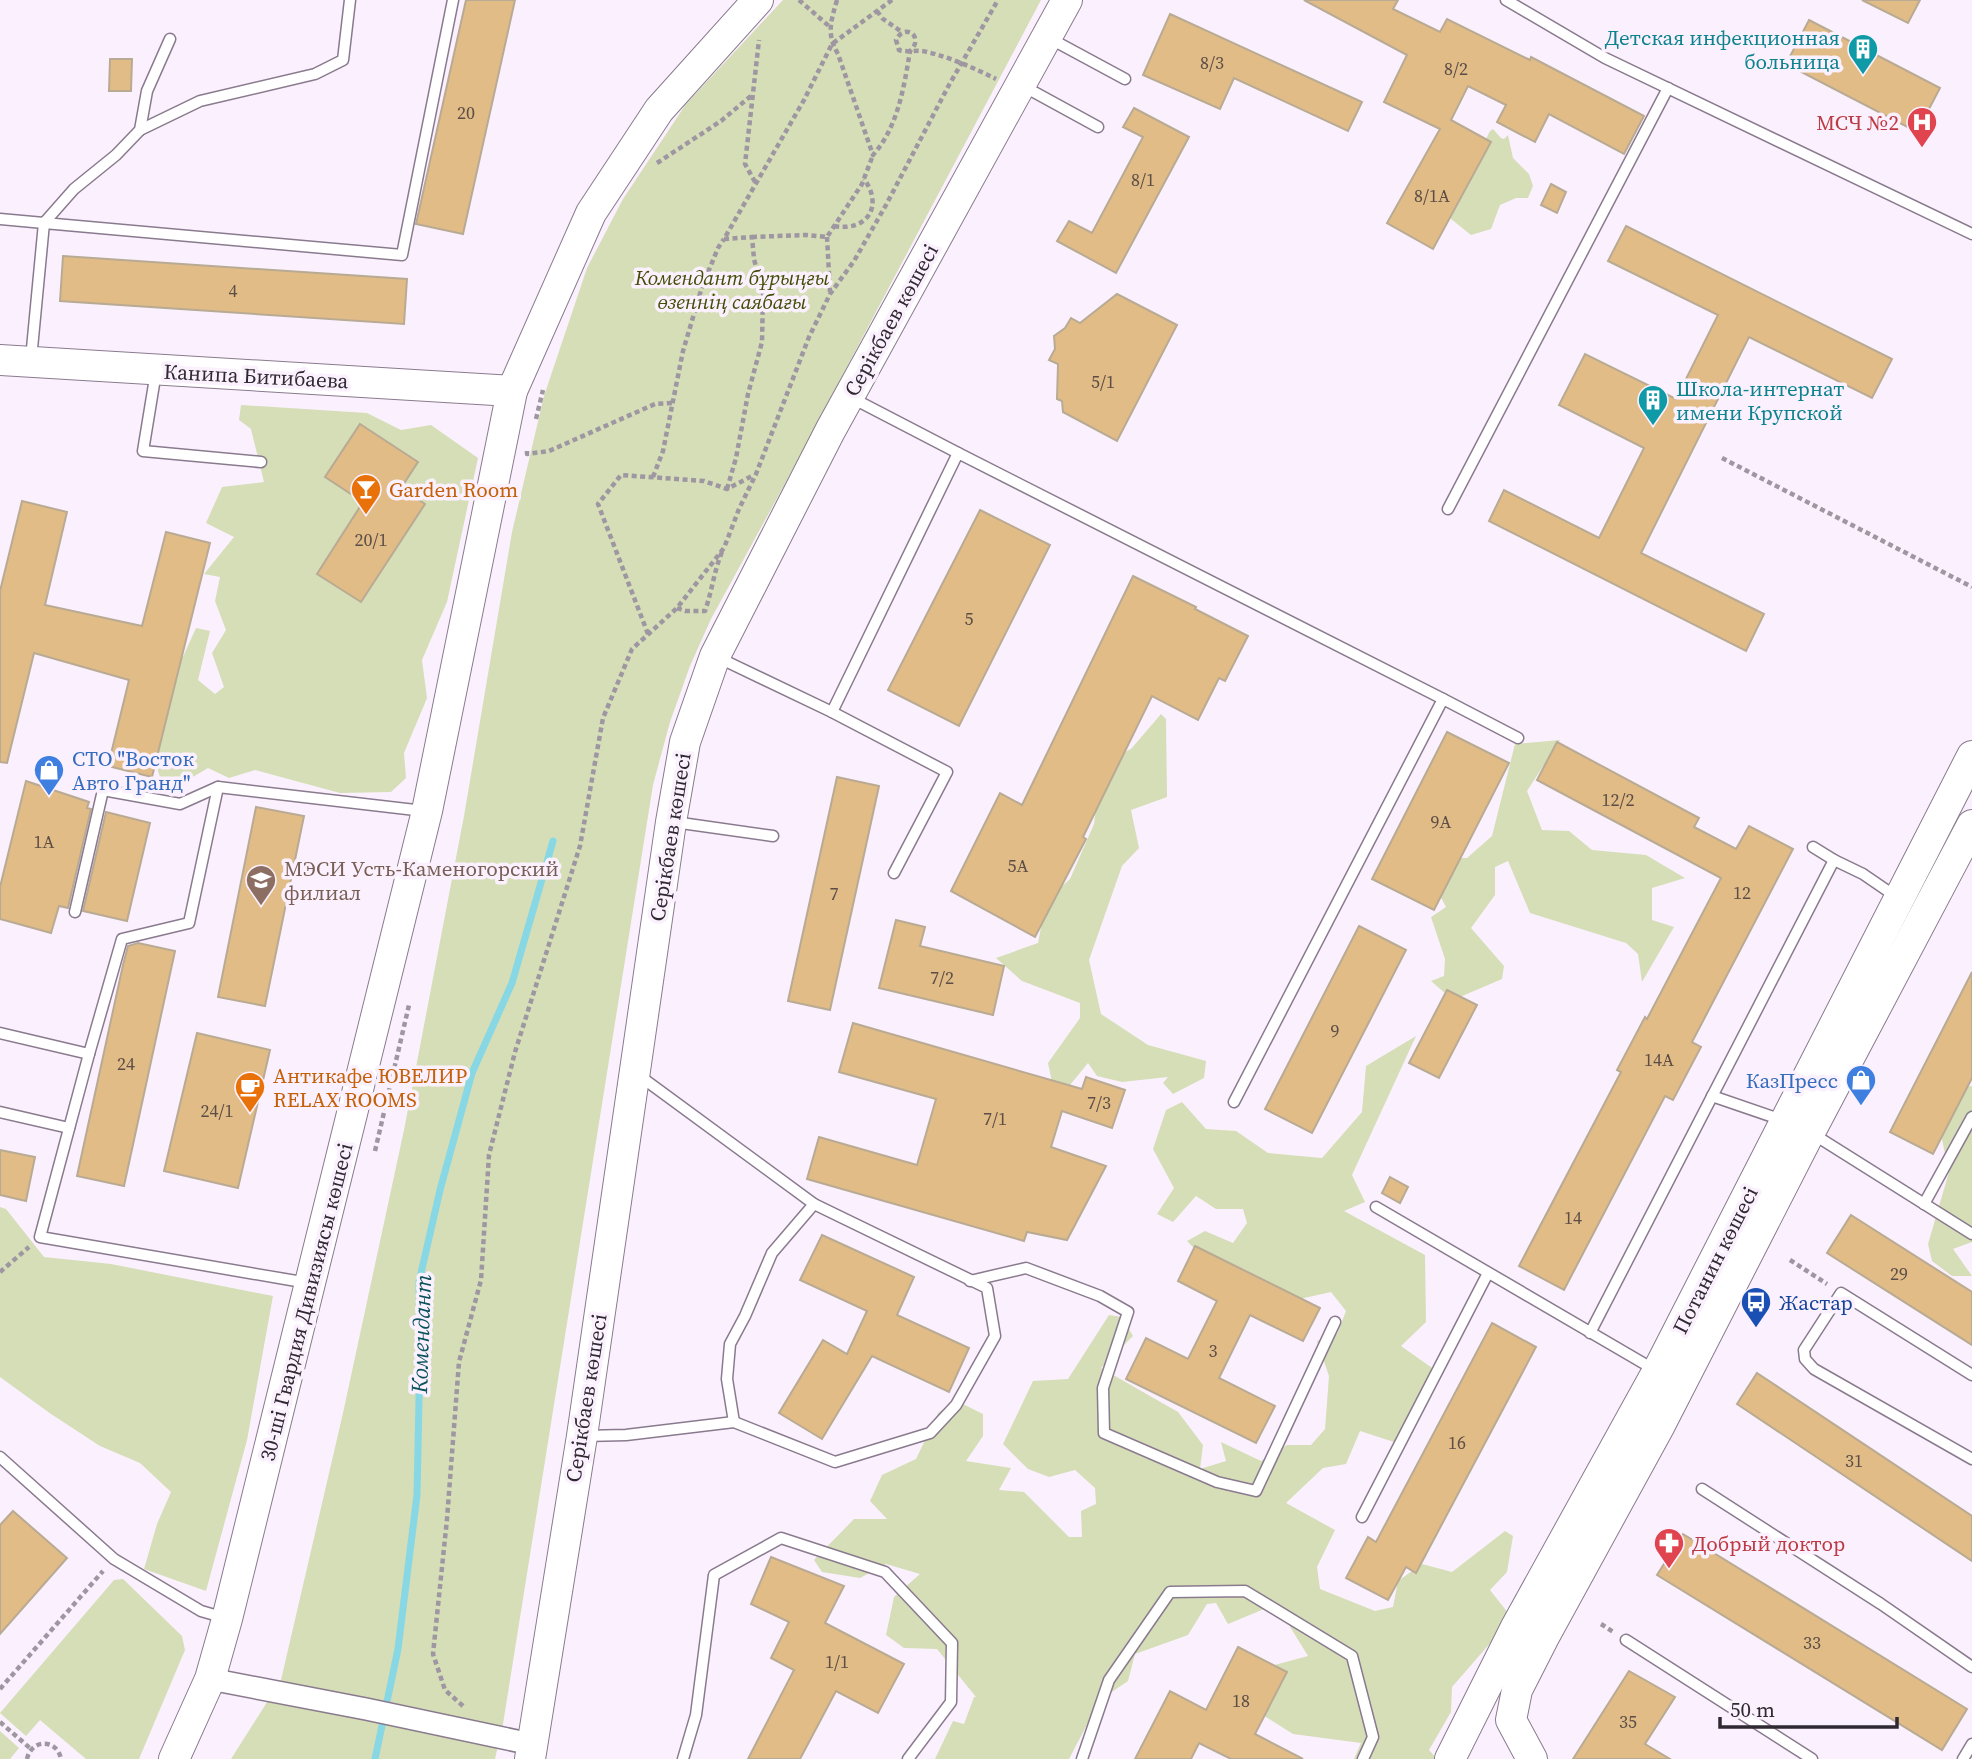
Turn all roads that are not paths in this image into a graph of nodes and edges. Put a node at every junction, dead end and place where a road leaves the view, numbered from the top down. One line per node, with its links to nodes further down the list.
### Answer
1 (350, 0): 12 (lane)
2 (453, 0): 14 (lane)
3 (758, 0): 19 (street, 30-ші Гвардия Дивизиясы көшесі)
4 (1067, 0): 6 (street, Серікбаев көшесі)
5 (1506, 0): 10 (lane)
6 (1046, 37): 8 (lane); 9 (street, Серікбаев көшесі)
7 (170, 39): 12 (lane)
8 (1125, 79)
9 (1011, 83): 11 (lane); 20 (street, Серікбаев көшесі)
10 (1668, 88): 15 (lane); 23 (lane)
11 (1098, 127)
12 (140, 130): 14 (lane)
13 (0, 219): 14 (lane)
14 (44, 223): 17 (lane)
15 (1972, 234)
16 (0, 360): 17 (street, Канипа Битибаева)
17 (31, 362): 18 (street, Канипа Битибаева)
18 (156, 370): 19 (street, Канипа Битибаева); 22 (lane)
19 (512, 391): 30 (street, 30-ші Гвардия Дивизиясы көшесі)
20 (849, 396): 21 (lane); 24 (street, Серікбаев көшесі)
21 (958, 453): 25 (lane); 26 (lane)
22 (261, 462)
23 (1448, 509)
24 (715, 656): 26 (lane); 31 (street, Серікбаев көшесі)
25 (1443, 699): 27 (lane); 43 (lane)
26 (832, 712): 36 (lane)
27 (1518, 738)
28 (1972, 756): 37 (street, Потанин көшесі)
29 (218, 788): 30 (lane); 38 (lane); 40 (lane)
30 (427, 811): 54 (street, 30-ші Гвардия Дивизиясы көшесі)
31 (671, 822): 33 (lane); 41 (street, Серікбаев көшесі)
32 (1972, 825): 46 (street, Потанин көшесі)
33 (772, 836)
34 (1813, 847): 35 (lane)
35 (1835, 860): 37 (lane); 42 (lane)
36 (894, 873)
37 (1899, 898): 46 (street, Потанин көшесі)
38 (75, 912)
39 (0, 1033): 40 (lane)
40 (89, 1054): 47 (lane)
41 (635, 1073): 48 (lane); 60 (street, Серікбаев көшесі)
42 (1712, 1096): 46 (lane); 56 (lane)
43 (1234, 1102)
44 (0, 1112): 47 (lane)
45 (1972, 1117): 49 (lane)
46 (1798, 1127): 49 (lane); 57 (street, Потанин көшесі); 77 (street, Потанин көшесі)
47 (69, 1128): 54 (lane)
48 (814, 1204): 53 (lane); 59 (lane)
49 (1924, 1204): 51 (lane)
50 (1376, 1207): 52 (lane)
51 (1972, 1234)
52 (1488, 1273): 56 (lane); 64 (lane)
53 (970, 1280): 55 (lane); 59 (lane)
54 (310, 1283): 65 (street, 30-ші Гвардия Дивизиясы көшесі)
55 (1335, 1322)
56 (1590, 1333): 57 (lane)
57 (1657, 1372): 76 (street, Потанин көшесі)
58 (1972, 1375): 62 (lane)
59 (734, 1422): 60 (lane)
60 (582, 1436): 70 (street, Серікбаев көшесі)
61 (0, 1457): 65 (lane)
62 (1972, 1459)
63 (1702, 1489): 67 (lane)
64 (1362, 1517)
65 (227, 1619): 68 (street, 30-ші Гвардия Дивизиясы көшесі)
66 (1626, 1640): 78 (lane)
67 (1972, 1667)
68 (209, 1679): 70 (street); 71 (street, 30-ші Гвардия Дивизиясы көшесі)
69 (1972, 1744): 79 (lane)
70 (531, 1751)
71 (174, 1759)
72 (683, 1759): 73 (lane)
73 (908, 1759)
74 (1082, 1759): 75 (lane)
75 (1363, 1759)
76 (1450, 1759)
77 (1532, 1759)
78 (1812, 1759)
79 (1964, 1759)

